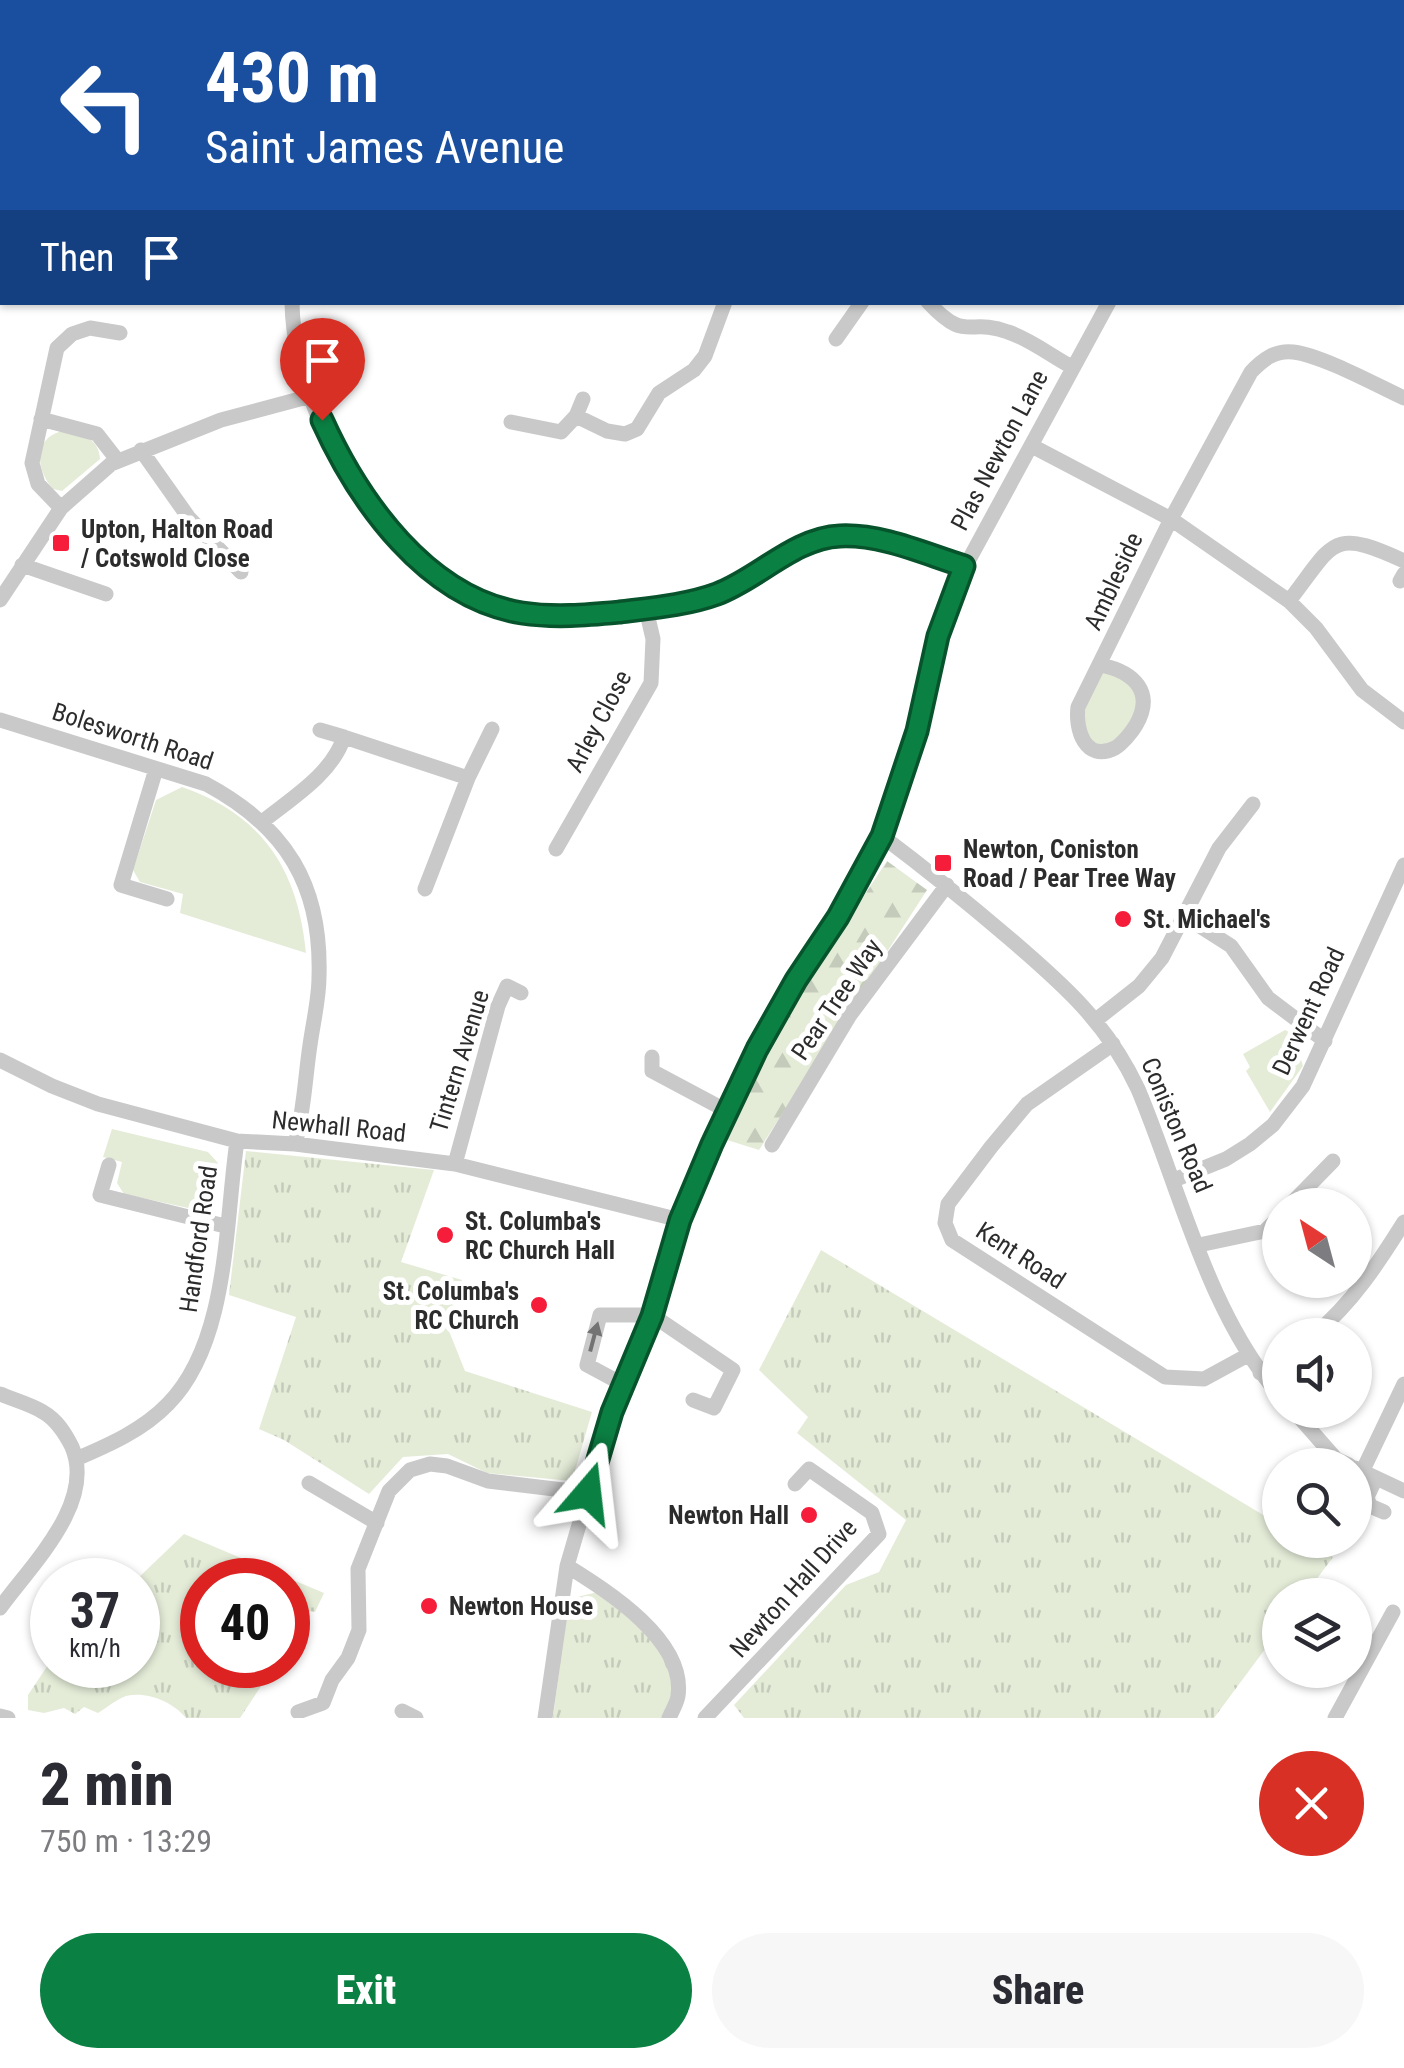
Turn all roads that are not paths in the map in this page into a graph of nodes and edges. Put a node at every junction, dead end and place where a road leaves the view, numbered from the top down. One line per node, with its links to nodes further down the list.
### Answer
1 (292, 305): 9 (street)
2 (724, 305): 12 (street)
3 (860, 305): 7 (street)
4 (931, 305): 8 (street)
5 (1107, 305): 8 (street, Plas Newton Lane)
6 (120, 333): 13 (street)
7 (836, 339)
8 (1072, 368): 15 (street, Plas Newton Lane)
9 (311, 396): 16 (street); 27 (street)
10 (1404, 398): 19 (street, Ambleside)
11 (583, 399): 12 (street)
12 (576, 416): 14 (street)
13 (42, 419): 17 (street); 18 (street)
14 (511, 422)
15 (1032, 446): 19 (street); 22 (street, Plas Newton Lane)
16 (141, 450): 17 (street); 23 (street)
17 (118, 461): 18 (street)
18 (61, 508): 21 (street)
19 (1171, 518): 26 (street); 28 (street, Ambleside)
20 (1404, 561): 26 (street)
21 (22, 565): 24 (street); 25 (street)
22 (964, 566): 27 (street); 38 (street, Plas Newton Lane)
23 (241, 572)
24 (106, 594)
25 (0, 600)
26 (1289, 601): 30 (street)
27 (646, 609): 39 (street, Arley Close)
28 (1101, 665): 28 (street, Ambleside)
29 (0, 720): 34 (street, Bolesworth Road)
30 (1404, 722)
31 (492, 729): 35 (street)
32 (320, 730): 33 (street)
33 (344, 737): 35 (street); 37 (street)
34 (156, 769): 37 (street, Bolesworth Road); 43 (street)
35 (468, 778): 42 (street)
36 (1253, 804): 44 (street)
37 (262, 822): 53 (street, Bolesworth Road)
38 (882, 836): 41 (street, Coniston Road); 51 (street, Plas Newton Lane)
39 (556, 850)
40 (1404, 865): 47 (street, Derwent Road)
41 (947, 885): 46 (street, Coniston Road); 54 (street, Pear Tree Way)
42 (425, 889)
43 (167, 899)
44 (1184, 907): 46 (street); 47 (street)
45 (522, 993): 56 (street, Tintern Avenue)
46 (1096, 1020): 48 (street, Coniston Road)
47 (1326, 1041): 58 (street, Derwent Road)
48 (1113, 1044): 58 (street, Coniston Road); 67 (street, Kent Road)
49 (652, 1057): 51 (street)
50 (1, 1063): 52 (street, Newhall Road)
51 (727, 1110): 60 (street, Plas Newton Lane)
52 (237, 1141): 53 (street, Newhall Road); 62 (street, Handford Road)
53 (296, 1144): 56 (street, Newhall Road)
54 (772, 1145)
55 (1333, 1160): 59 (street)
56 (454, 1164): 60 (street, Newhall Road)
57 (108, 1166): 62 (street)
58 (1174, 1180): 64 (street, Coniston Road)
59 (1306, 1188)
60 (680, 1220): 65 (street, Plas Newton Lane)
61 (1404, 1222): 66 (street)
62 (225, 1226): 76 (street, Handford Road)
63 (1262, 1232): 64 (street)
64 (1198, 1246): 67 (street, Coniston Road)
65 (652, 1316): 70 (street, Plas Newton Lane); 70 (street, one-way to 65); 72 (street)
66 (1335, 1318)
67 (1248, 1355): 68 (street, Coniston Road)
68 (1260, 1374)
69 (1404, 1384): 75 (street)
70 (626, 1386): 81 (street, Plas Newton Lane)
71 (0, 1394): 76 (street)
72 (692, 1400)
73 (1309, 1428): 74 (street)
74 (1326, 1448)
75 (1372, 1448)
76 (76, 1459): 86 (street)
77 (1372, 1476): 80 (street)
78 (309, 1483): 84 (street)
79 (795, 1484): 93 (street, Newton Hall Drive)
80 (1404, 1491)
81 (588, 1493): 84 (street); 85 (street, Plas Newton Lane)
82 (1372, 1507): 83 (street)
83 (1384, 1512)
84 (376, 1523): 88 (street)
85 (567, 1566): 91 (street, Plas Newton Lane); 92 (street)
86 (0, 1608)
87 (1393, 1612): 94 (street)
88 (298, 1712)
89 (0, 1716): 90 (street)
90 (8, 1718)
91 (546, 1718)
92 (670, 1718)
93 (705, 1718)
94 (1335, 1718)

